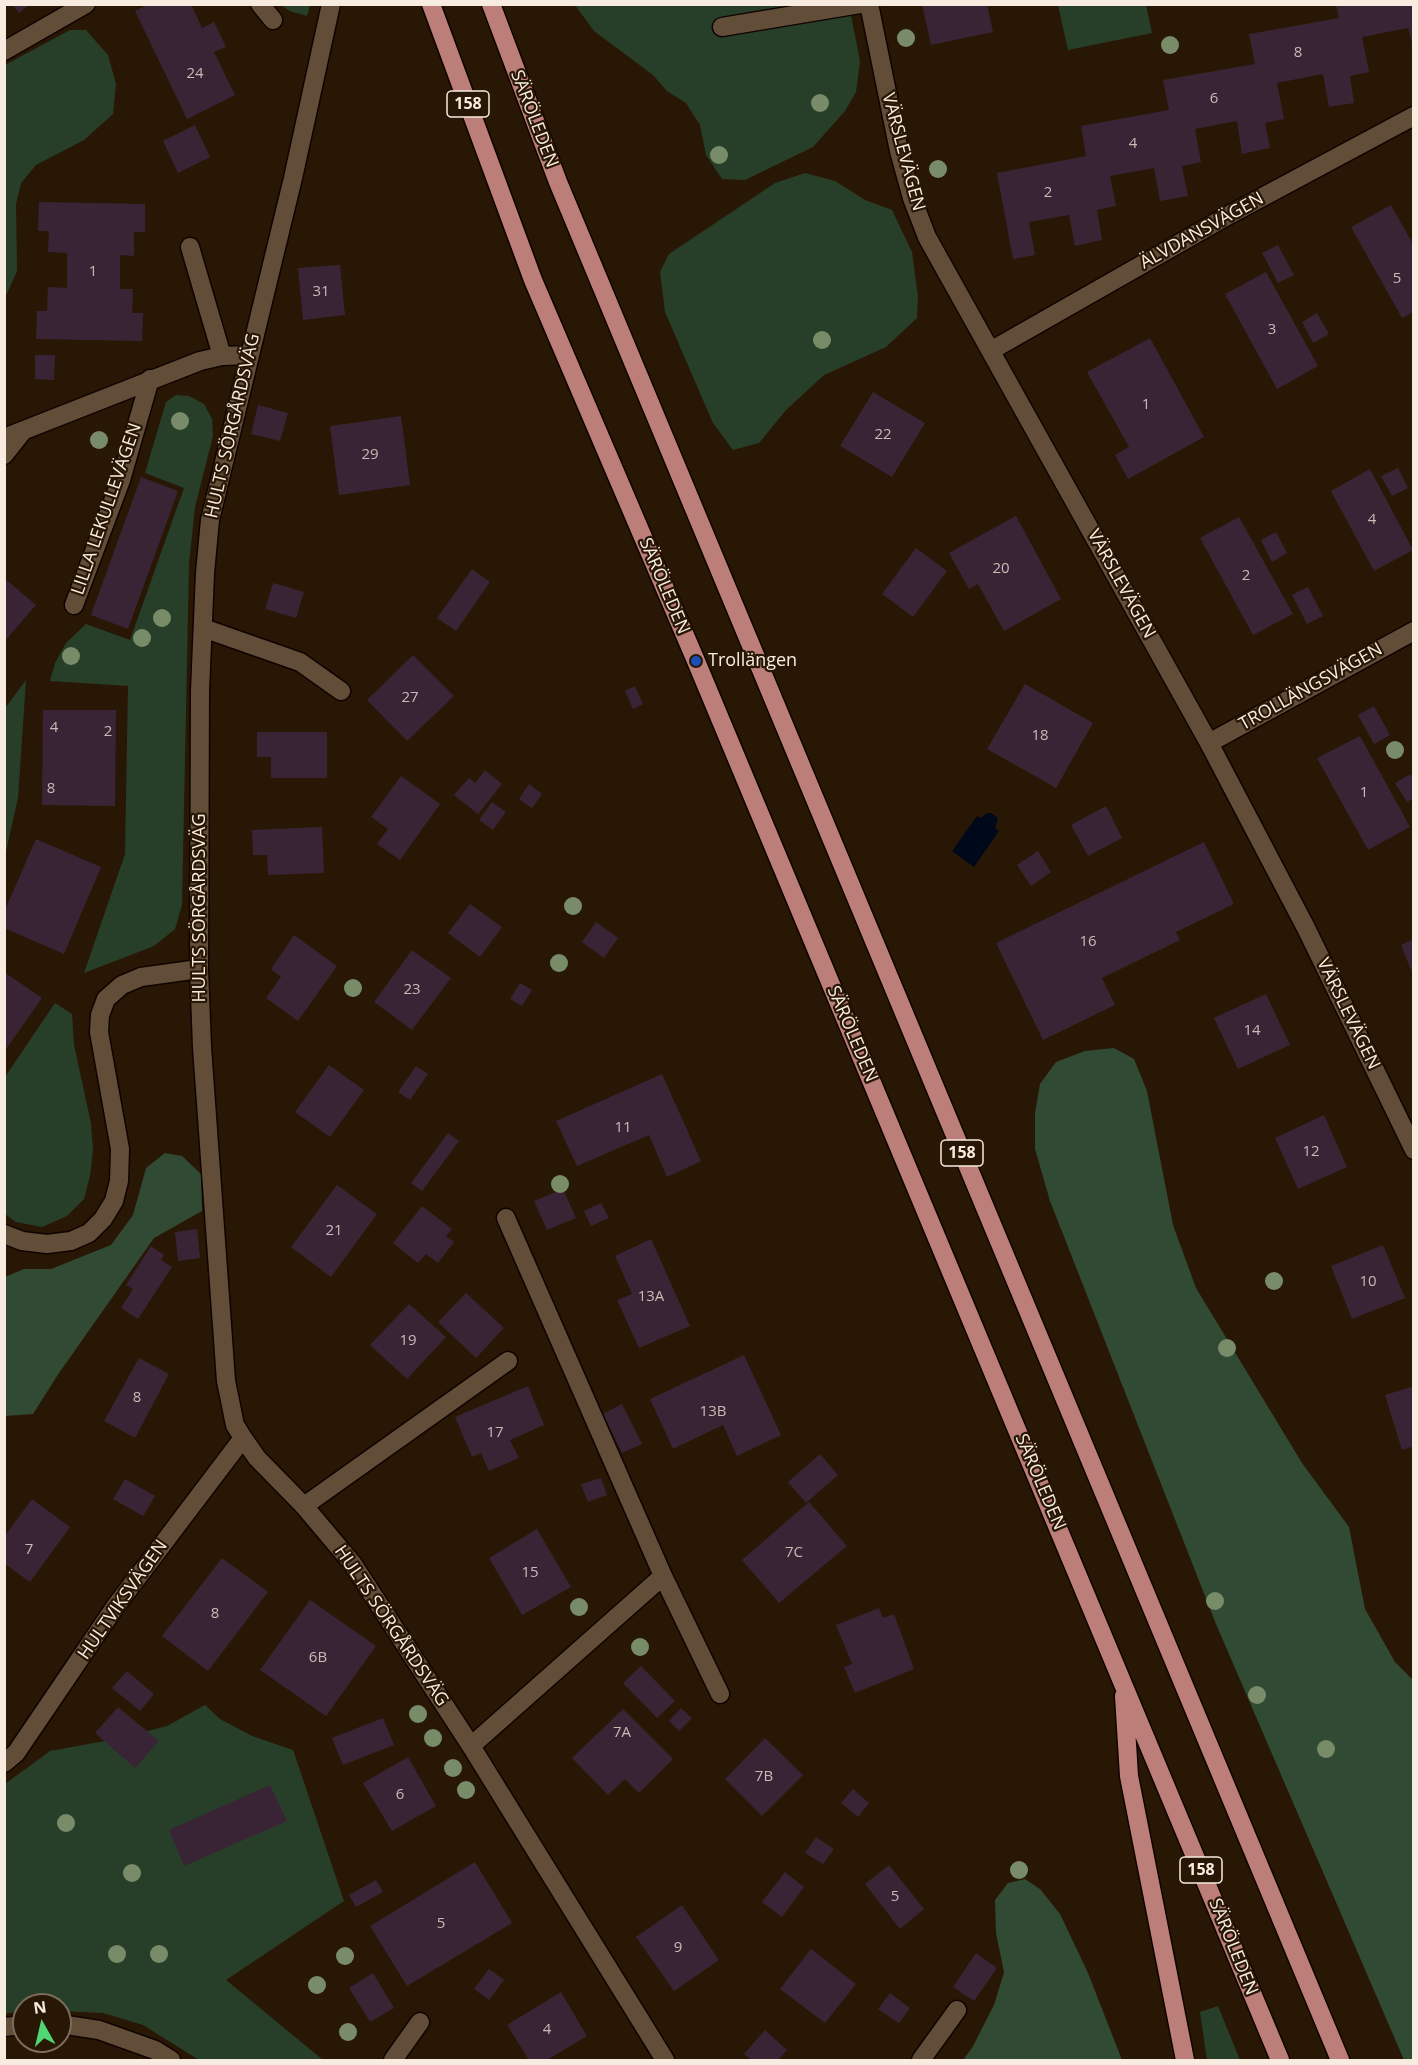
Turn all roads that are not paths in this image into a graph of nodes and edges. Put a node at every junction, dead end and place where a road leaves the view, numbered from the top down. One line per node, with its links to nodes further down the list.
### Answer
1 (86, 4): 10 (street)
2 (260, 4): 8 (street)
3 (330, 4): 14 (street, HULTS SÖRGÅRDSVÄG)
4 (431, 4): 33 (main road, SÄRÖLEDEN / 158)
5 (491, 4): 46 (main road, SÄRÖLEDEN / 158)
6 (860, 4): 9 (street)
7 (869, 4): 13 (street, VÄRSLEVÄGEN)
8 (273, 20)
9 (722, 27)
10 (4, 51)
11 (1413, 116): 13 (street, ÄLVDANSVÄGEN)
12 (190, 247): 15 (street)
13 (992, 350): 24 (street, VÄRSLEVÄGEN)
14 (249, 355): 15 (street); 21 (street, HULTS SÖRGÅRDSVÄG)
15 (222, 356): 16 (street)
16 (150, 379): 17 (street); 20 (street, LILLA LEKULLEVÄGEN)
17 (23, 431): 18 (street); 19 (street)
18 (4, 438)
19 (4, 455)
20 (74, 605)
21 (202, 628): 23 (street); 25 (street, HULTS SÖRGÅRDSVÄG)
22 (1413, 631): 24 (street, TROLLÄNGSVÄGEN)
23 (341, 691)
24 (1209, 743): 26 (street, VÄRSLEVÄGEN)
25 (199, 969): 28 (street); 30 (street, HULTS SÖRGÅRDSVÄG)
26 (1413, 1150)
27 (506, 1218): 32 (street)
28 (4, 1234)
29 (507, 1361): 31 (street)
30 (243, 1438): 31 (street, HULTS SÖRGÅRDSVÄG); 36 (street, HULTVIKSVÄGEN)
31 (304, 1506): 35 (street, HULTS SÖRGÅRDSVÄG)
32 (663, 1576): 34 (street); 35 (street)
33 (1123, 1680): 44 (main road, 158); 45 (main road, SÄRÖLEDEN / 158)
34 (720, 1694)
35 (471, 1746): 42 (street, HULTS SÖRGÅRDSVÄG)
36 (4, 1763)
37 (957, 2010): 43 (street)
38 (420, 2022): 41 (street)
39 (72, 2026): 40 (street)
40 (171, 2061)
41 (393, 2061)
42 (665, 2061)
43 (921, 2061)
44 (1185, 2061)
45 (1280, 2061)
46 (1340, 2061)

